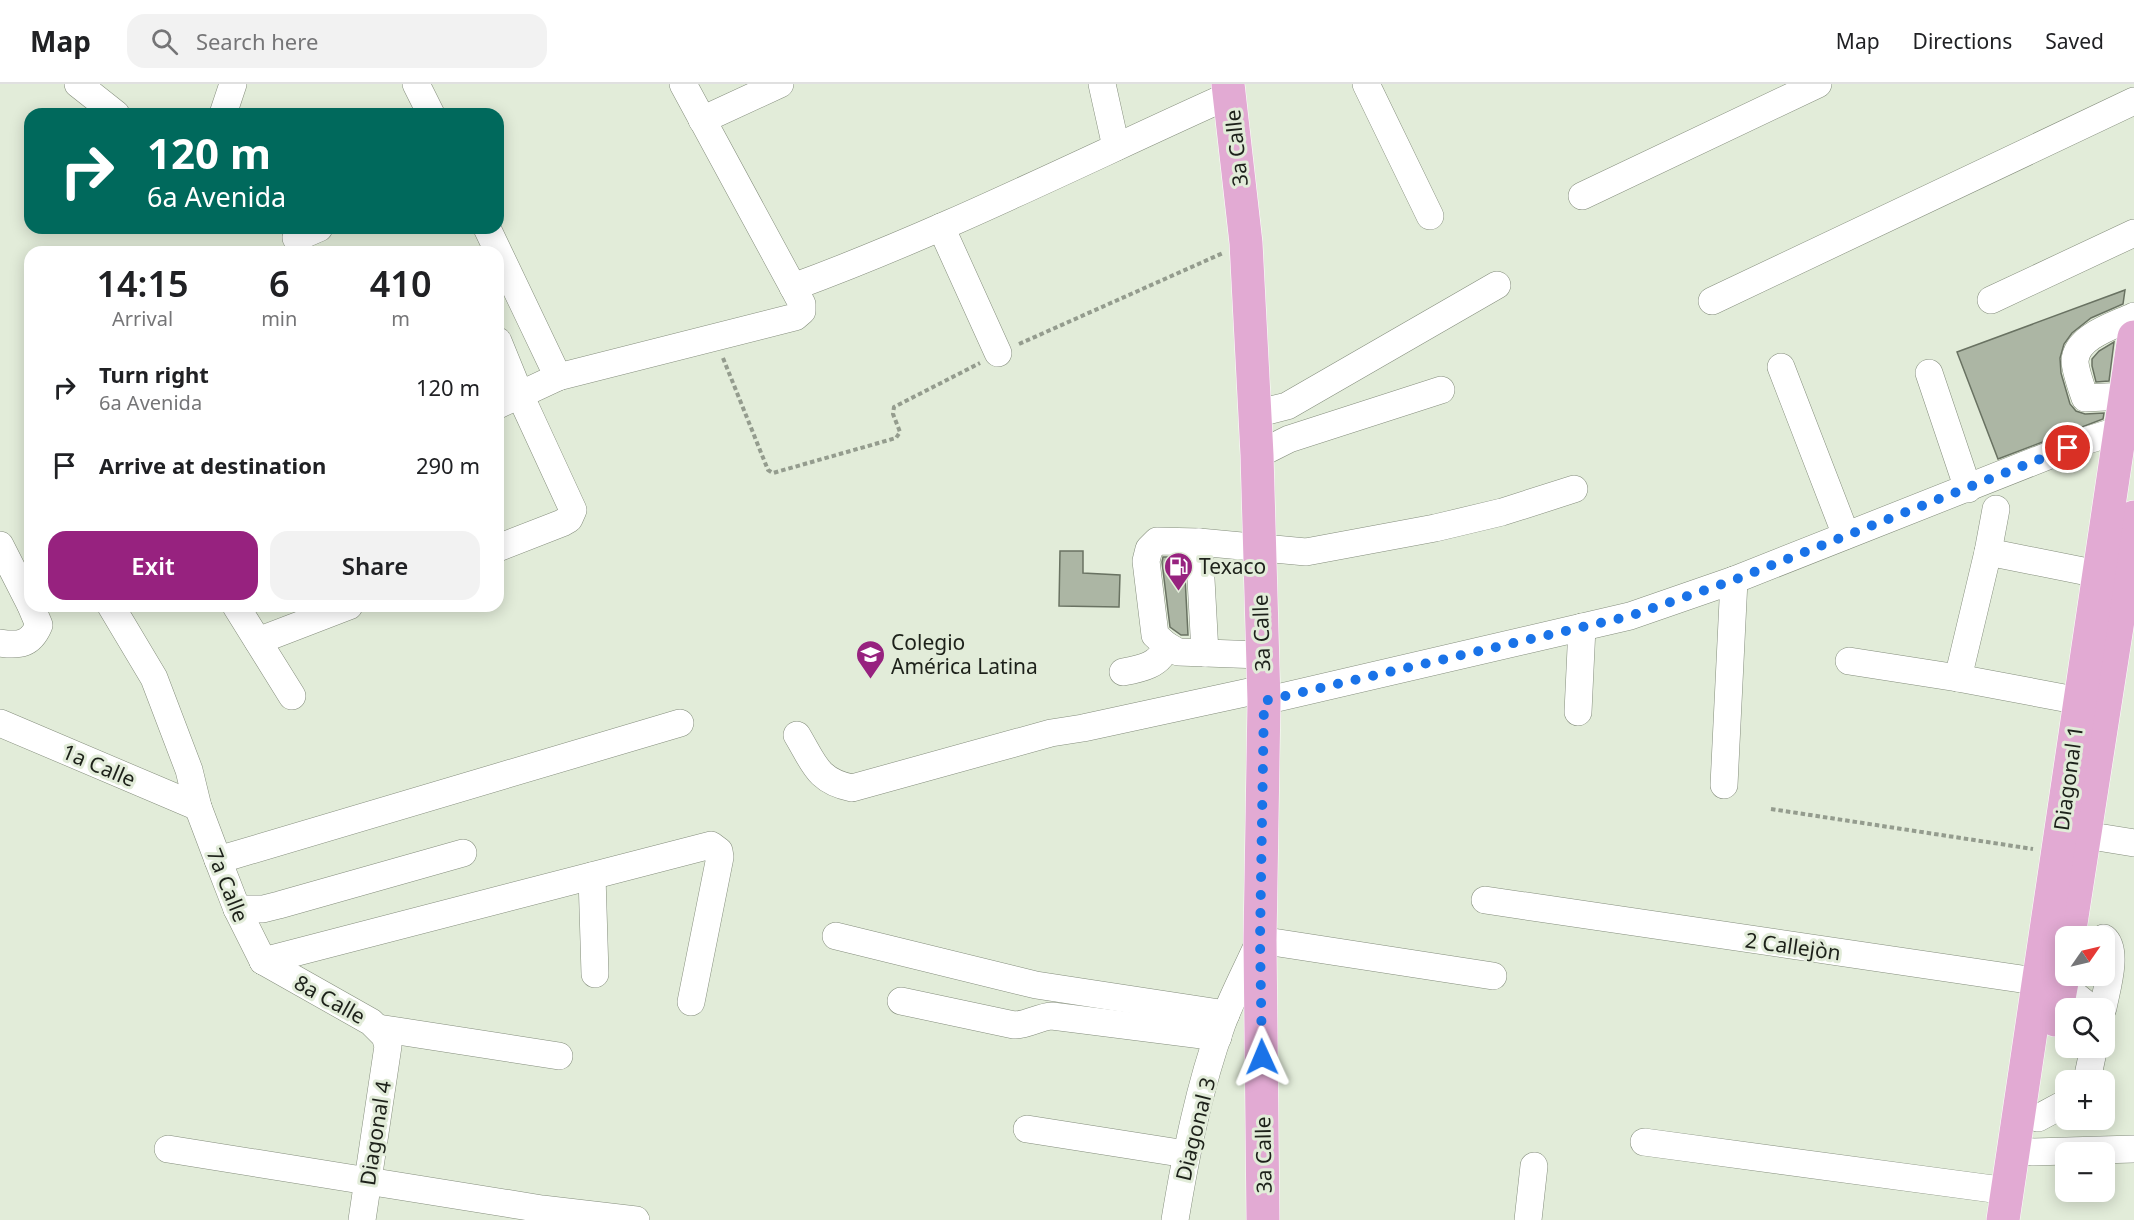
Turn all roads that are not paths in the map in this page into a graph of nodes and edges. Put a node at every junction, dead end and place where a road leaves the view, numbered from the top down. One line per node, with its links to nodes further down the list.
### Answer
1 (78, 84): 11 (street)
2 (233, 84): 12 (street)
3 (416, 84): 13 (street)
4 (683, 84): 14 (street)
5 (780, 84): 14 (street)
6 (1102, 84): 15 (street)
7 (1366, 84): 17 (street)
8 (1818, 84): 16 (street)
9 (1229, 89): 15 (street); 36 (main road, 3a Calle)
10 (2134, 101): 24 (street)
11 (108, 108)
12 (225, 108)
13 (428, 108)
14 (702, 120): 22 (street)
15 (1116, 147): 18 (street)
16 (1582, 196)
17 (1430, 216)
18 (940, 227): 22 (street); 27 (street)
19 (2134, 232): 23 (street)
20 (504, 265): 31 (street)
21 (1497, 285): 36 (street)
22 (794, 287): 31 (street)
23 (1991, 300)
24 (1712, 301)
25 (2134, 316): 34 (street)
26 (2134, 337): 33 (main road, Diagonal 1)
27 (998, 353)
28 (1781, 367): 44 (street)
29 (504, 373): 35 (street)
30 (1929, 374): 41 (street)
31 (558, 377): 35 (street)
32 (1441, 390): 39 (street)
33 (2125, 396): 34 (street); 38 (main road, Diagonal 1)
34 (2085, 398): 37 (street)
35 (509, 400): 47 (street)
36 (1255, 414): 39 (main road, 3a Calle)
37 (2088, 440): 38 (street); 41 (street)
38 (2123, 449): 50 (main road, Diagonal 1)
39 (1257, 455): 48 (main road, 3a Calle)
40 (1574, 489): 48 (street)
41 (1968, 489): 44 (street)
42 (1996, 509): 49 (street)
43 (2134, 517): 75 (main road, Diagonal 1)
44 (1844, 536): 51 (street)
45 (1199, 542): 48 (street); 60 (street); 61 (street)
46 (0, 545): 52 (street)
47 (504, 546)
48 (1259, 549): 62 (main road, 3a Calle)
49 (1988, 552): 50 (street); 65 (street)
50 (2098, 574): 68 (main road, Diagonal 1)
51 (1734, 580): 57 (street); 73 (street)
52 (24, 593)
53 (33, 612): 59 (street)
54 (115, 612): 74 (street, 7a Calle)
55 (240, 612): 58 (street)
56 (333, 612): 58 (street)
57 (1582, 627): 66 (street); 69 (street)
58 (258, 641): 67 (street)
59 (0, 643)
60 (1166, 645): 61 (street); 64 (street)
61 (1205, 653): 62 (street)
62 (1261, 655): 66 (main road, 3a Calle)
63 (1849, 661): 65 (street)
64 (1122, 672)
65 (1958, 678): 68 (street)
66 (1263, 695): 72 (street); 85 (main road, 3a Calle)
67 (292, 696)
68 (2080, 701): 82 (main road, Diagonal 1)
69 (1578, 712)
70 (0, 723): 74 (street, 1a Calle)
71 (680, 723): 78 (street)
72 (797, 735)
73 (1724, 784)
74 (198, 807): 78 (street, 7a Calle)
75 (2085, 835): 76 (street); 83 (main road, Diagonal 1)
76 (2134, 843)
77 (463, 853): 81 (street)
78 (218, 860): 81 (street, 7a Calle)
79 (592, 876): 87 (street); 88 (street); 93 (street)
80 (1485, 900): 86 (street)
81 (237, 909): 87 (street, 7a Calle)
82 (2061, 926)
83 (2067, 926)
84 (836, 936): 94 (street)
85 (1260, 940): 89 (street); 94 (street, Diagonal 3); 110 (main road, 3a Calle)
86 (2055, 951)
87 (263, 961): 95 (street, 8a Calle)
88 (595, 974)
89 (1493, 976)
90 (2056, 986): 102 (main road, Diagonal 1)
91 (2060, 986): 97 (main road, Diagonal 1)
92 (901, 1001): 94 (street)
93 (691, 1002)
94 (1222, 1026): 103 (street, Diagonal 3)
95 (383, 1037): 96 (street); 105 (street, Diagonal 4)
96 (559, 1056)
97 (2052, 1111): 102 (main road, Diagonal 1)
98 (1027, 1129): 103 (street)
99 (1644, 1142): 106 (street)
100 (168, 1149): 105 (street)
101 (2134, 1149): 102 (street)
102 (2024, 1151): 106 (main road, Diagonal 1); 112 (main road, Diagonal 1)
103 (1186, 1154): 109 (street, Diagonal 3)
104 (1534, 1166): 111 (street)
105 (367, 1181): 107 (street, Diagonal 4); 108 (street)
106 (2006, 1205)
107 (362, 1220)
108 (636, 1220)
109 (1175, 1220)
110 (1263, 1220)
111 (1528, 1220)
112 (2024, 1220)

